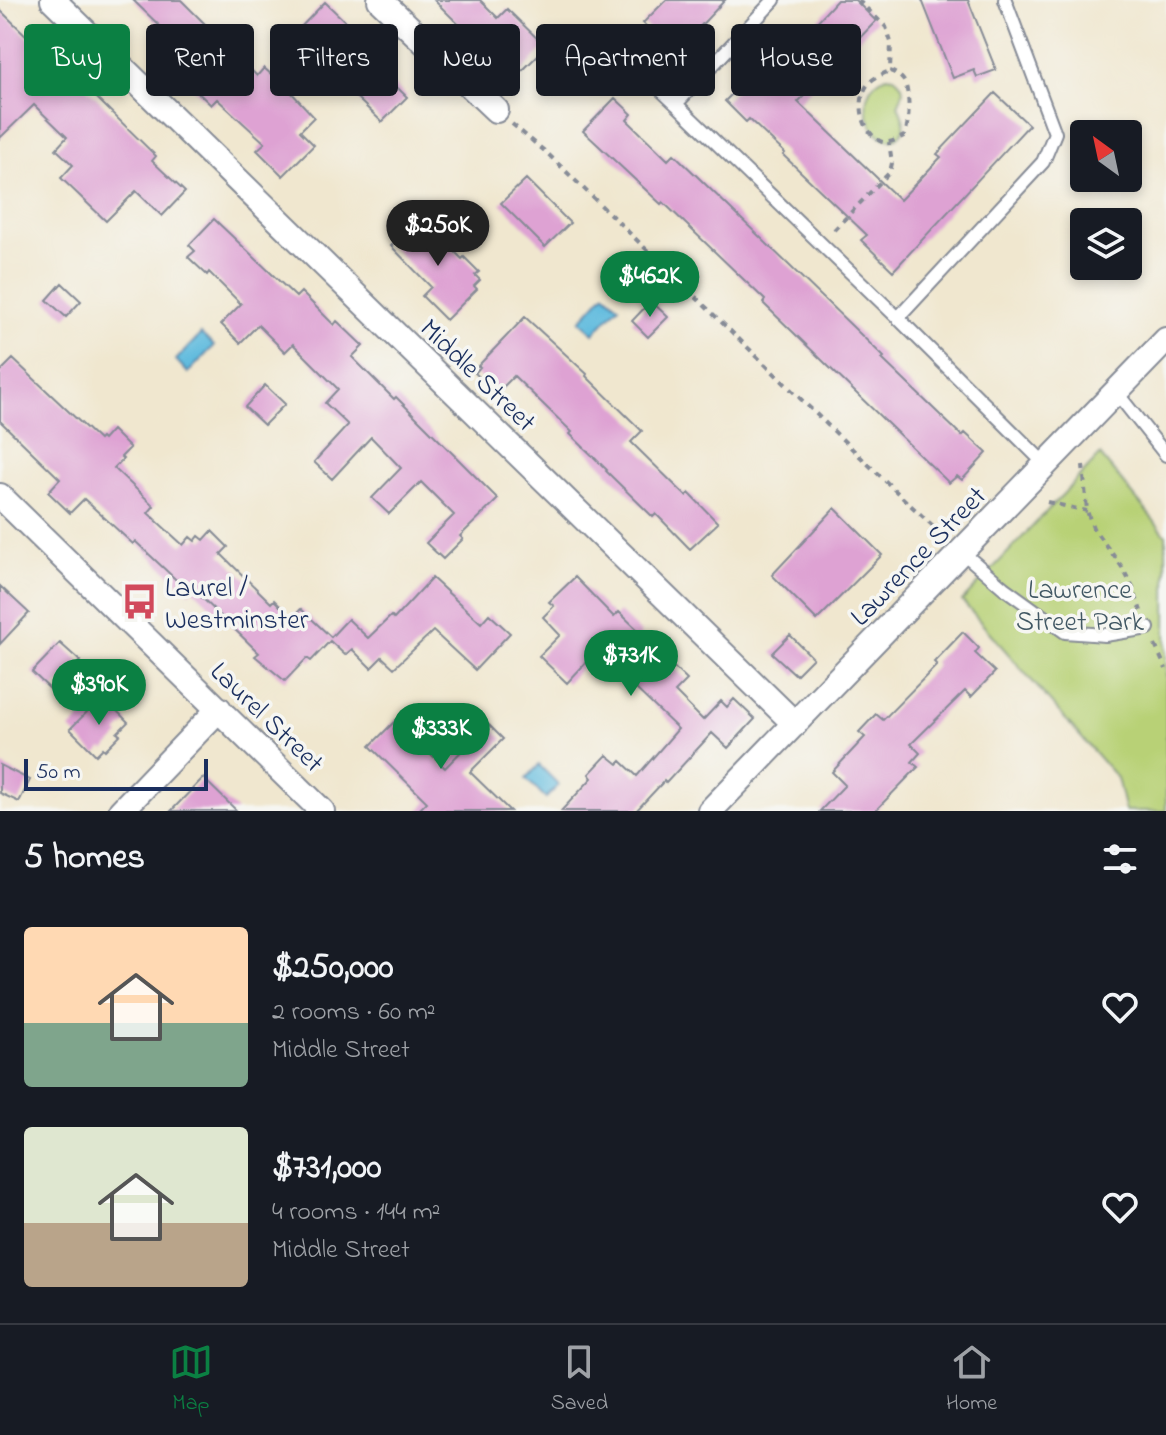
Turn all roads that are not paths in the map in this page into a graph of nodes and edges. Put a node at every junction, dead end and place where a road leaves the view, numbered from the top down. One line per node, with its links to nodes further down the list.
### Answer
1 (53, 0): 17 (street, Middle Street)
2 (380, 0): 7 (street)
3 (774, 0): 6 (lane)
4 (1005, 0): 8 (lane)
5 (667, 96): 6 (lane)
6 (676, 104): 8 (lane)
7 (496, 110)
8 (898, 318): 12 (lane)
9 (1166, 340): 10 (street, Lawrence Street)
10 (1116, 392): 11 (lane); 12 (street, Lawrence Street)
11 (1166, 455)
12 (1046, 465): 14 (street, Lawrence Street)
13 (0, 496): 16 (street, Laurel Street)
14 (962, 552): 15 (lane); 17 (street, Lawrence Street)
15 (1148, 628)
16 (219, 709): 18 (street); 19 (street, Laurel Street)
17 (795, 724): 20 (street, Lawrence Street)
18 (121, 811)
19 (322, 811)
20 (710, 811)

